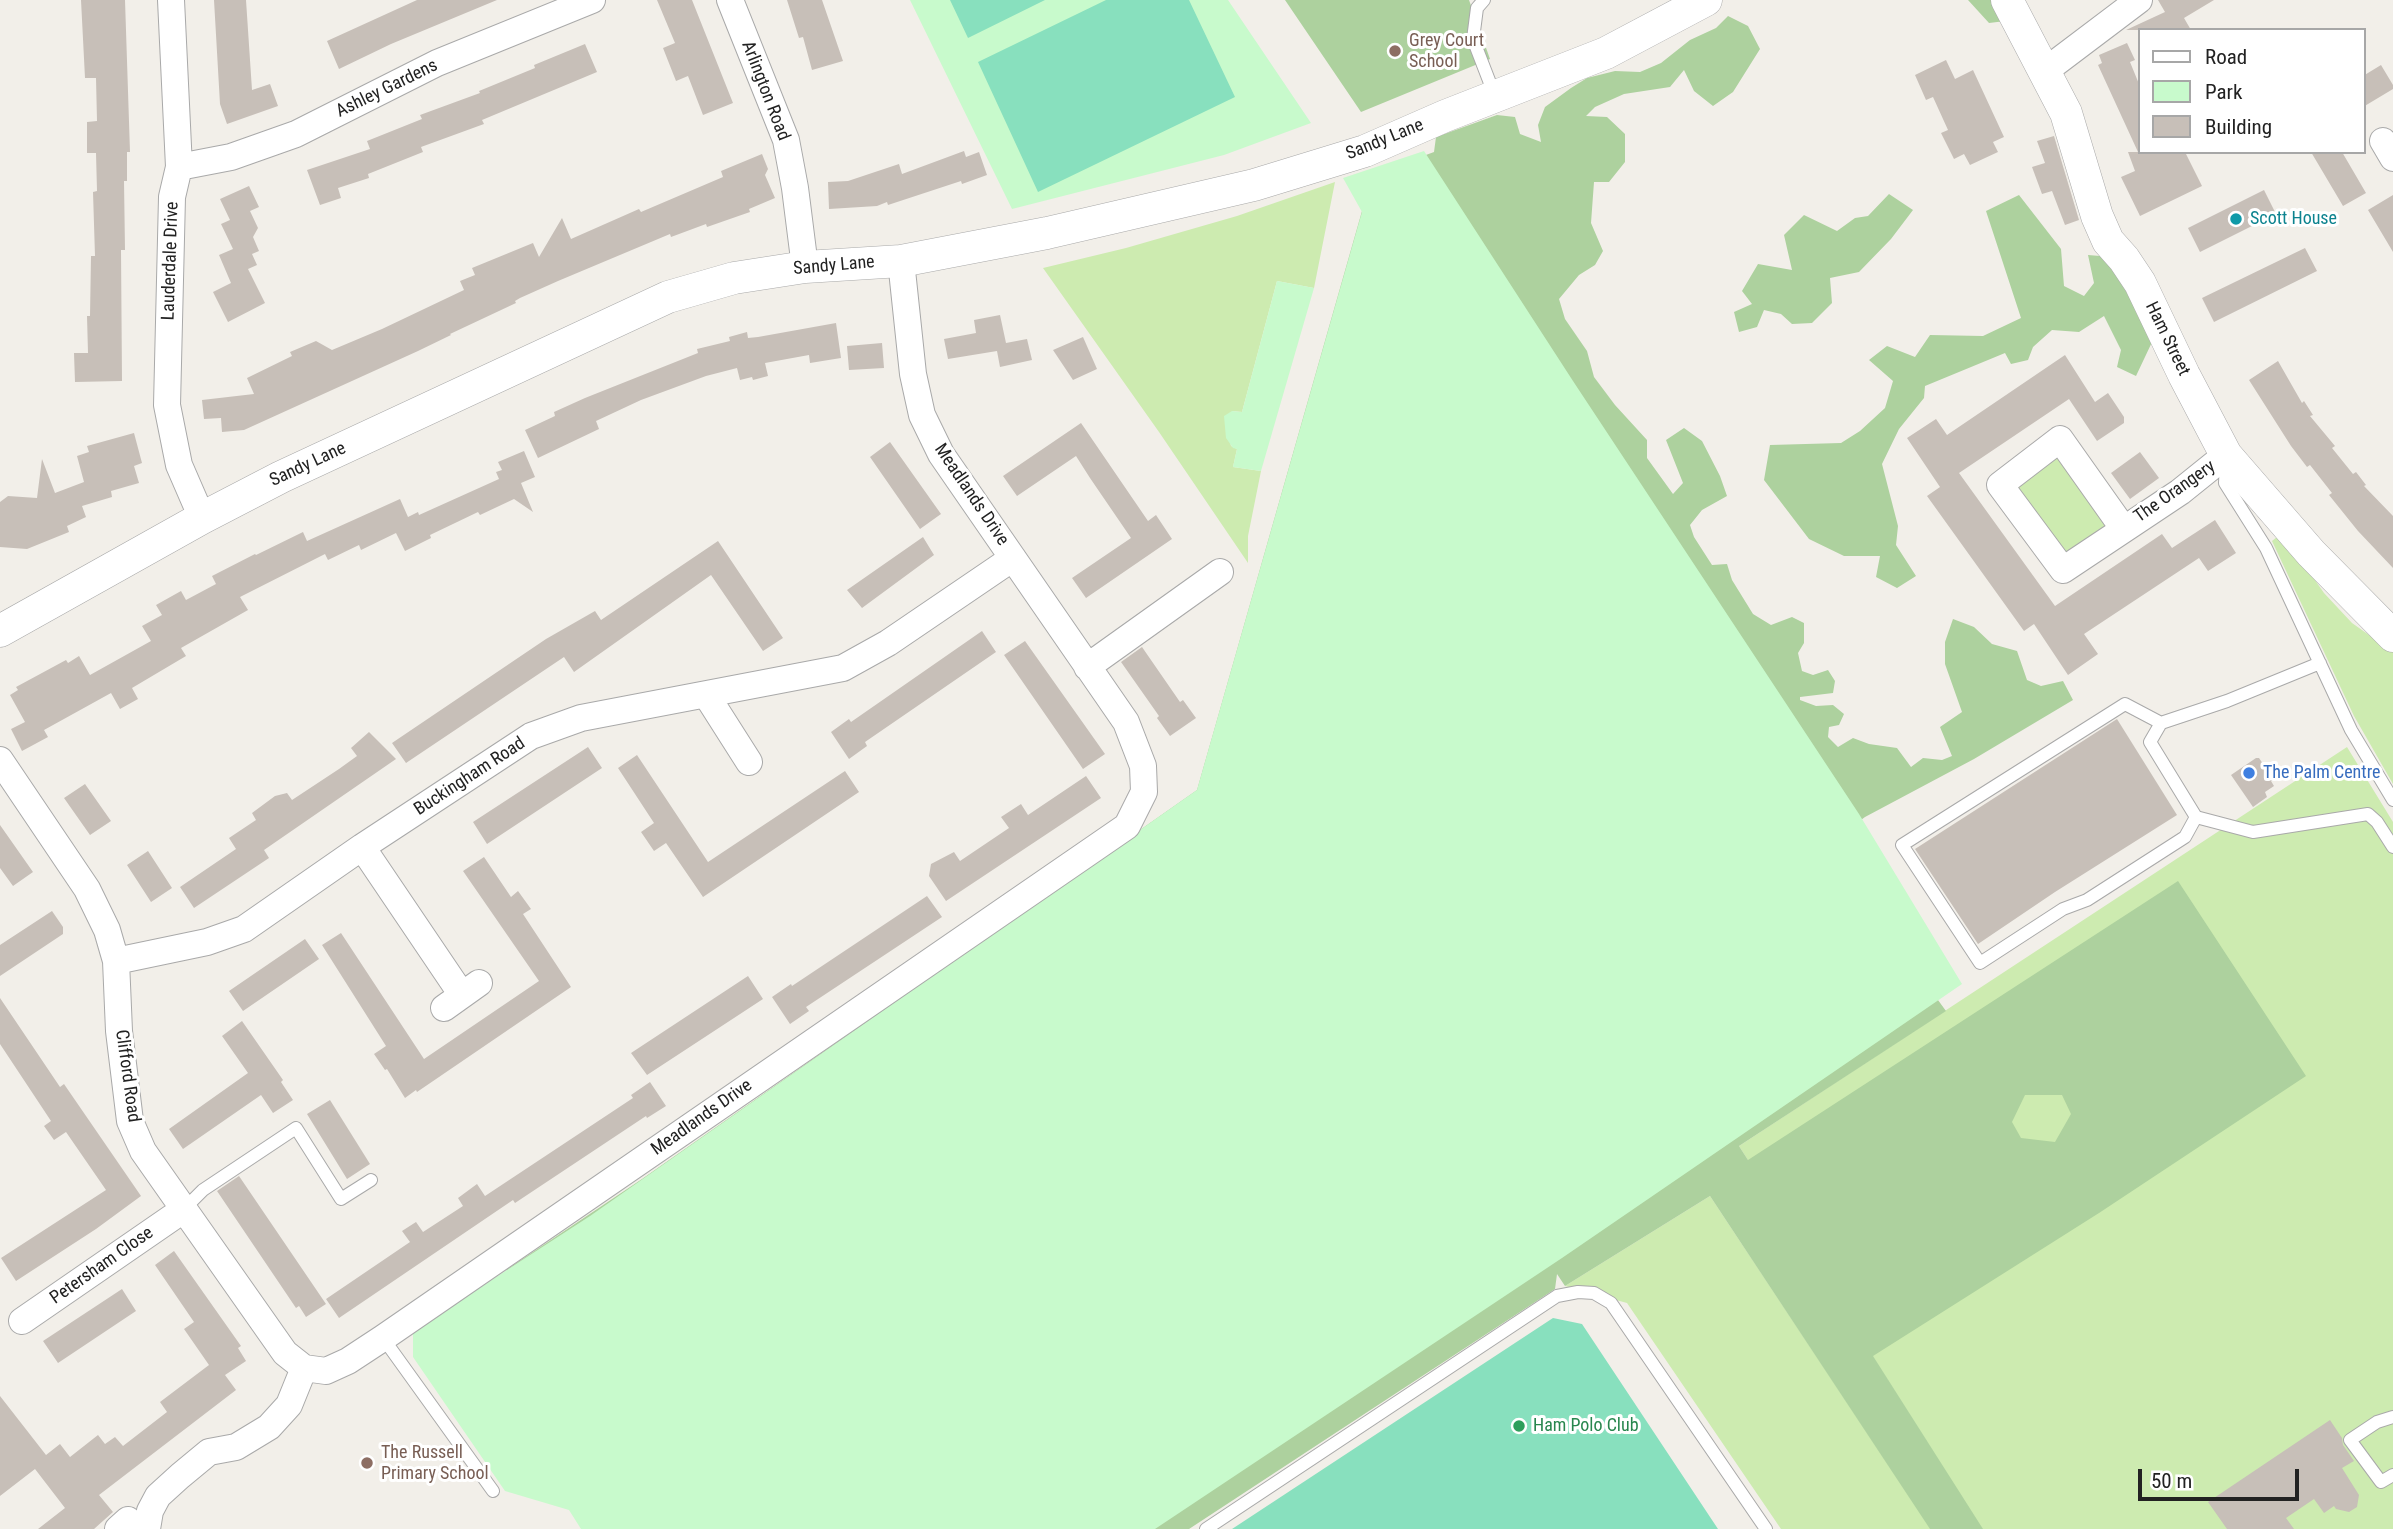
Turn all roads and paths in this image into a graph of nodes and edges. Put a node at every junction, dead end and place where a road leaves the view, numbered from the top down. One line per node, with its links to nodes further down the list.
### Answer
1 (171, 0): 10 (street, Lauderdale Drive)
2 (592, 0): 10 (street, Ashley Gardens)
3 (730, 0): 12 (street, Arlington Road)
4 (1485, 0): 9 (lane)
5 (1706, 0): 9 (street, Sandy Lane)
6 (2007, 0): 8 (street, Ham Street)
7 (2139, 0): 8 (street)
8 (2045, 71): 13 (street, Ham Street)
9 (1495, 97): 11 (street, Sandy Lane)
10 (179, 167): 14 (street, Lauderdale Drive)
11 (901, 261): 12 (street, Sandy Lane); 16 (street, Meadlands Drive)
12 (805, 267): 14 (street, Sandy Lane)
13 (2226, 455): 15 (street, The Orangery); 19 (street, Ham Street); 20 (lane)
14 (202, 518): 18 (street, Sandy Lane)
15 (2123, 528): 15 (street, The Orangery)
16 (1013, 558): 21 (street, Meadlands Drive); 22 (street, Buckingham Road)
17 (1220, 572): 21 (street)
18 (0, 631)
19 (2393, 636)
20 (2319, 663): 23 (lane); 26 (lane)
21 (1087, 667): 35 (street, Meadlands Drive)
22 (707, 695): 25 (street); 28 (street, Buckingham Road)
23 (2161, 723): 27 (lane); 27 (lane)
24 (0, 760): 30 (street, Clifford Road)
25 (749, 762)
26 (2393, 800)
27 (2196, 817): 29 (lane)
28 (362, 847): 30 (street, Buckingham Road); 31 (street)
29 (2393, 847)
30 (116, 961): 33 (street, Clifford Road)
31 (462, 995)
32 (371, 1180): 33 (lane)
33 (183, 1210): 34 (street, Petersham Close); 36 (street, Clifford Road)
34 (21, 1320)
35 (383, 1338): 36 (street, Meadlands Drive); 39 (lane)
36 (304, 1368): 40 (street)
37 (2393, 1417): 38 (lane)
38 (2393, 1475)
39 (493, 1491)
40 (135, 1522)
41 (1206, 1529): 42 (lane)
42 (1766, 1529)

